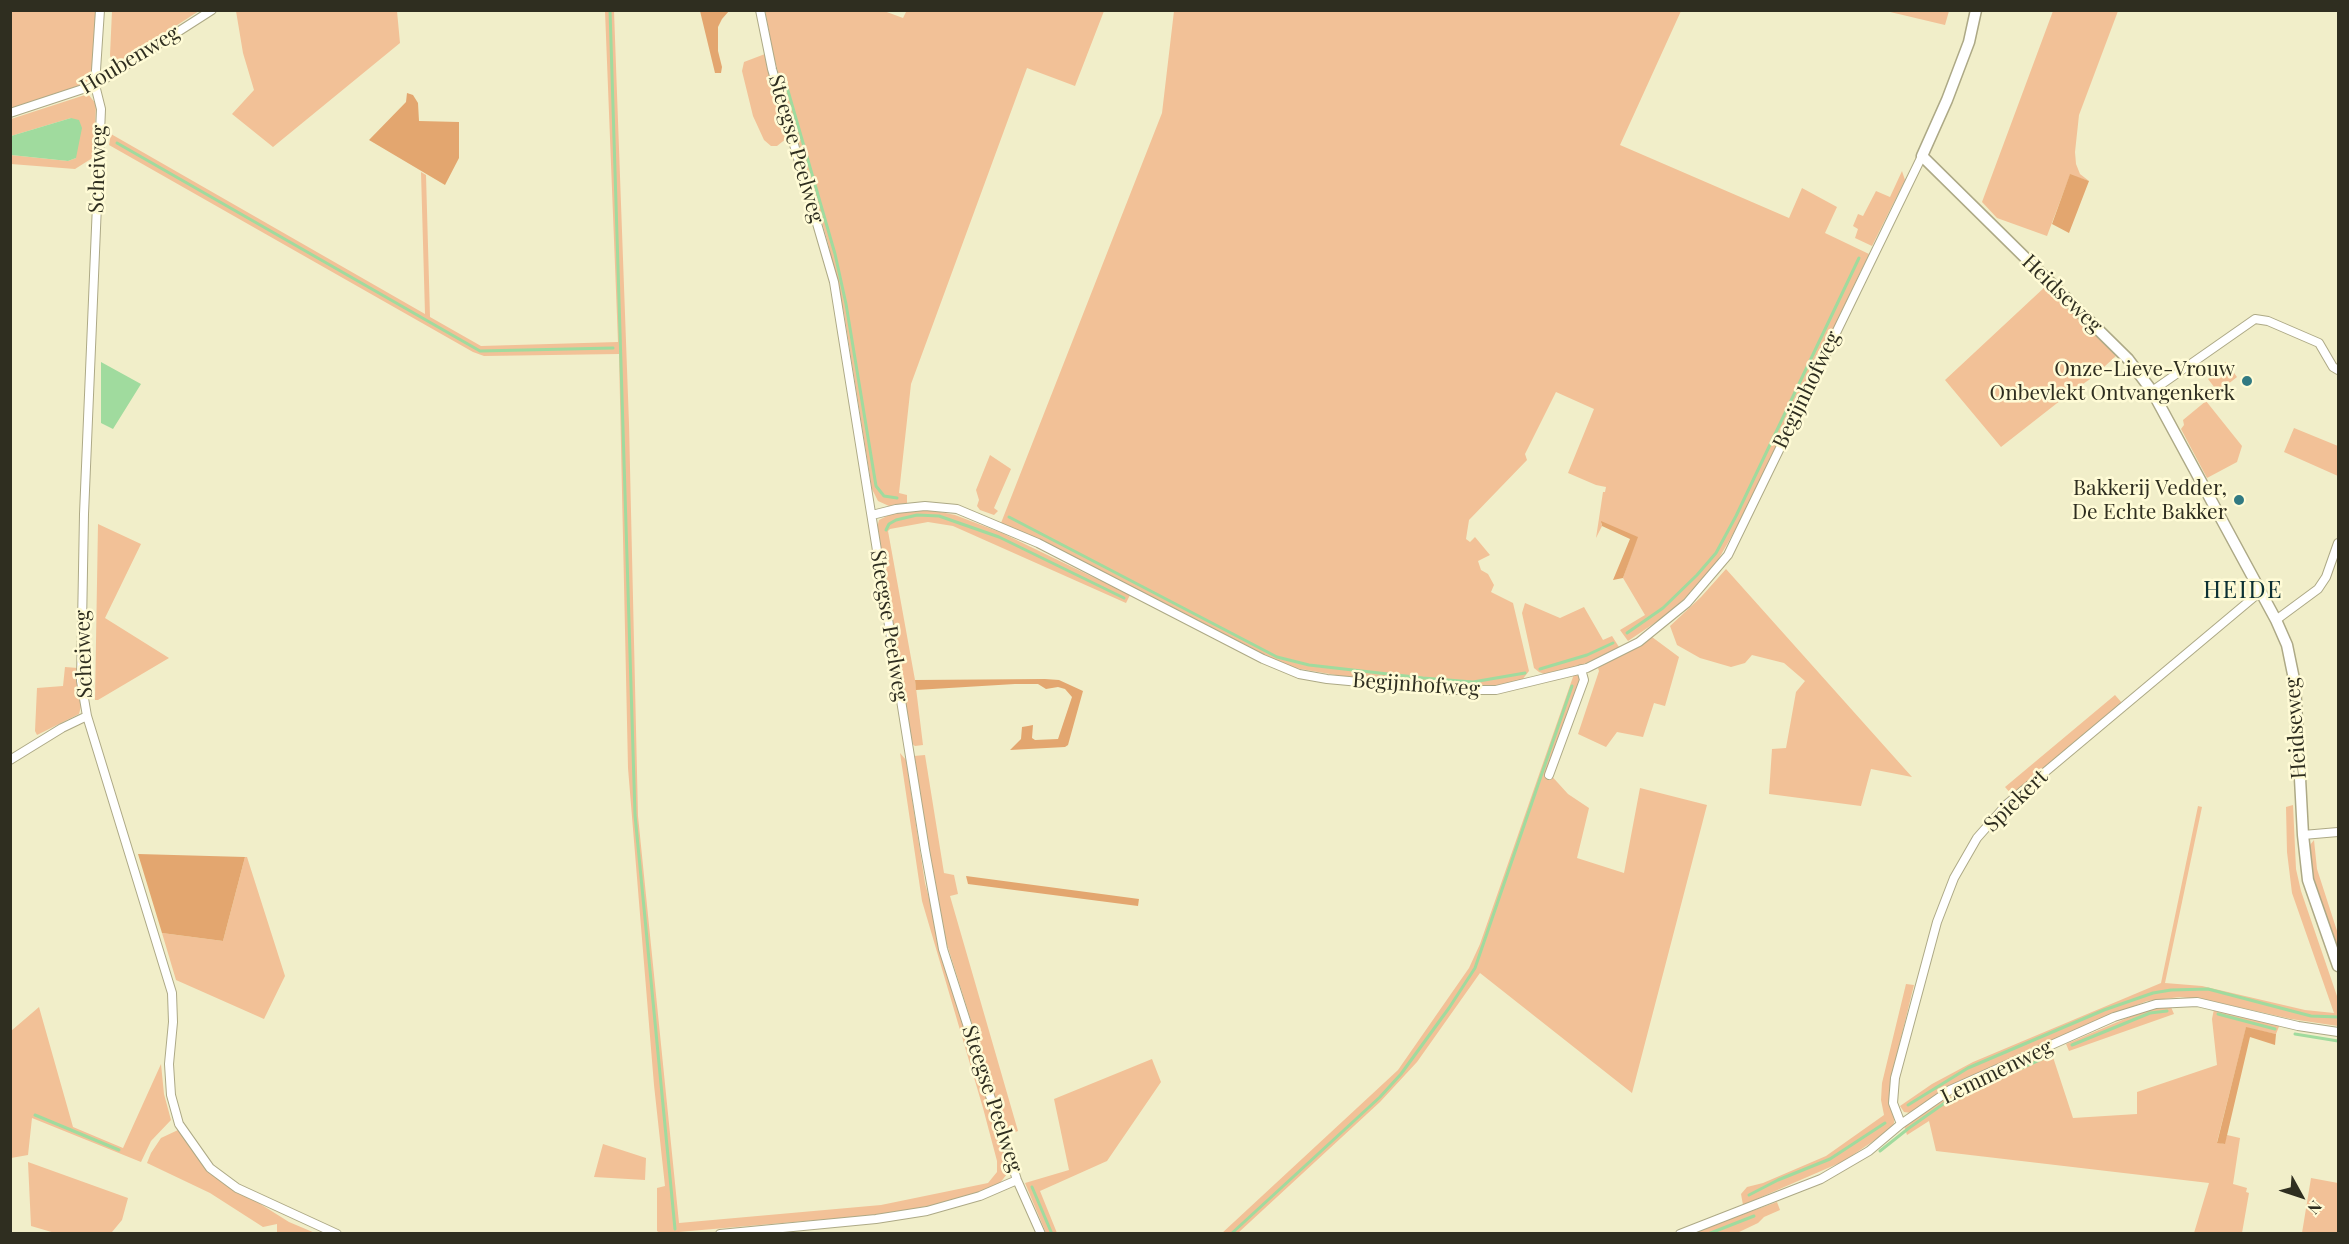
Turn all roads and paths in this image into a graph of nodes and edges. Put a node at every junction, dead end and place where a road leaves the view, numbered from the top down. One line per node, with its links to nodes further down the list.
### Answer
1 (100, 10): 5 (street, Scheiweg)
2 (212, 10): 5 (street, Houbenweg)
3 (760, 10): 10 (street, Steegse Peelweg)
4 (1976, 10): 7 (street)
5 (95, 85): 6 (street, Houbenweg); 15 (street, Scheiweg)
6 (10, 113)
7 (1922, 156): 9 (street, Heidseweg); 14 (street, Begijnhofweg)
8 (2338, 370): 9 (street)
9 (2152, 391): 12 (street, Heidseweg)
10 (872, 515): 14 (street, Begijnhofweg); 23 (street, Steegse Peelweg)
11 (2338, 543): 13 (street)
12 (2260, 592): 13 (street, Heidseweg); 22 (street, Spiekert)
13 (2277, 620): 19 (street, Heidseweg)
14 (1581, 669): 17 (street)
15 (87, 716): 16 (street); 24 (street, Scheiweg)
16 (10, 760)
17 (1549, 775)
18 (2338, 832): 19 (street)
19 (2303, 835): 20 (street, Heidseweg)
20 (2338, 966)
21 (2338, 1032): 22 (street, Lemmenweg)
22 (1901, 1125): 27 (street, Lemmenweg)
23 (1017, 1180): 25 (street); 26 (street, Steegse Peelweg)
24 (337, 1233)
25 (720, 1233)
26 (1041, 1233)
27 (1680, 1233)

